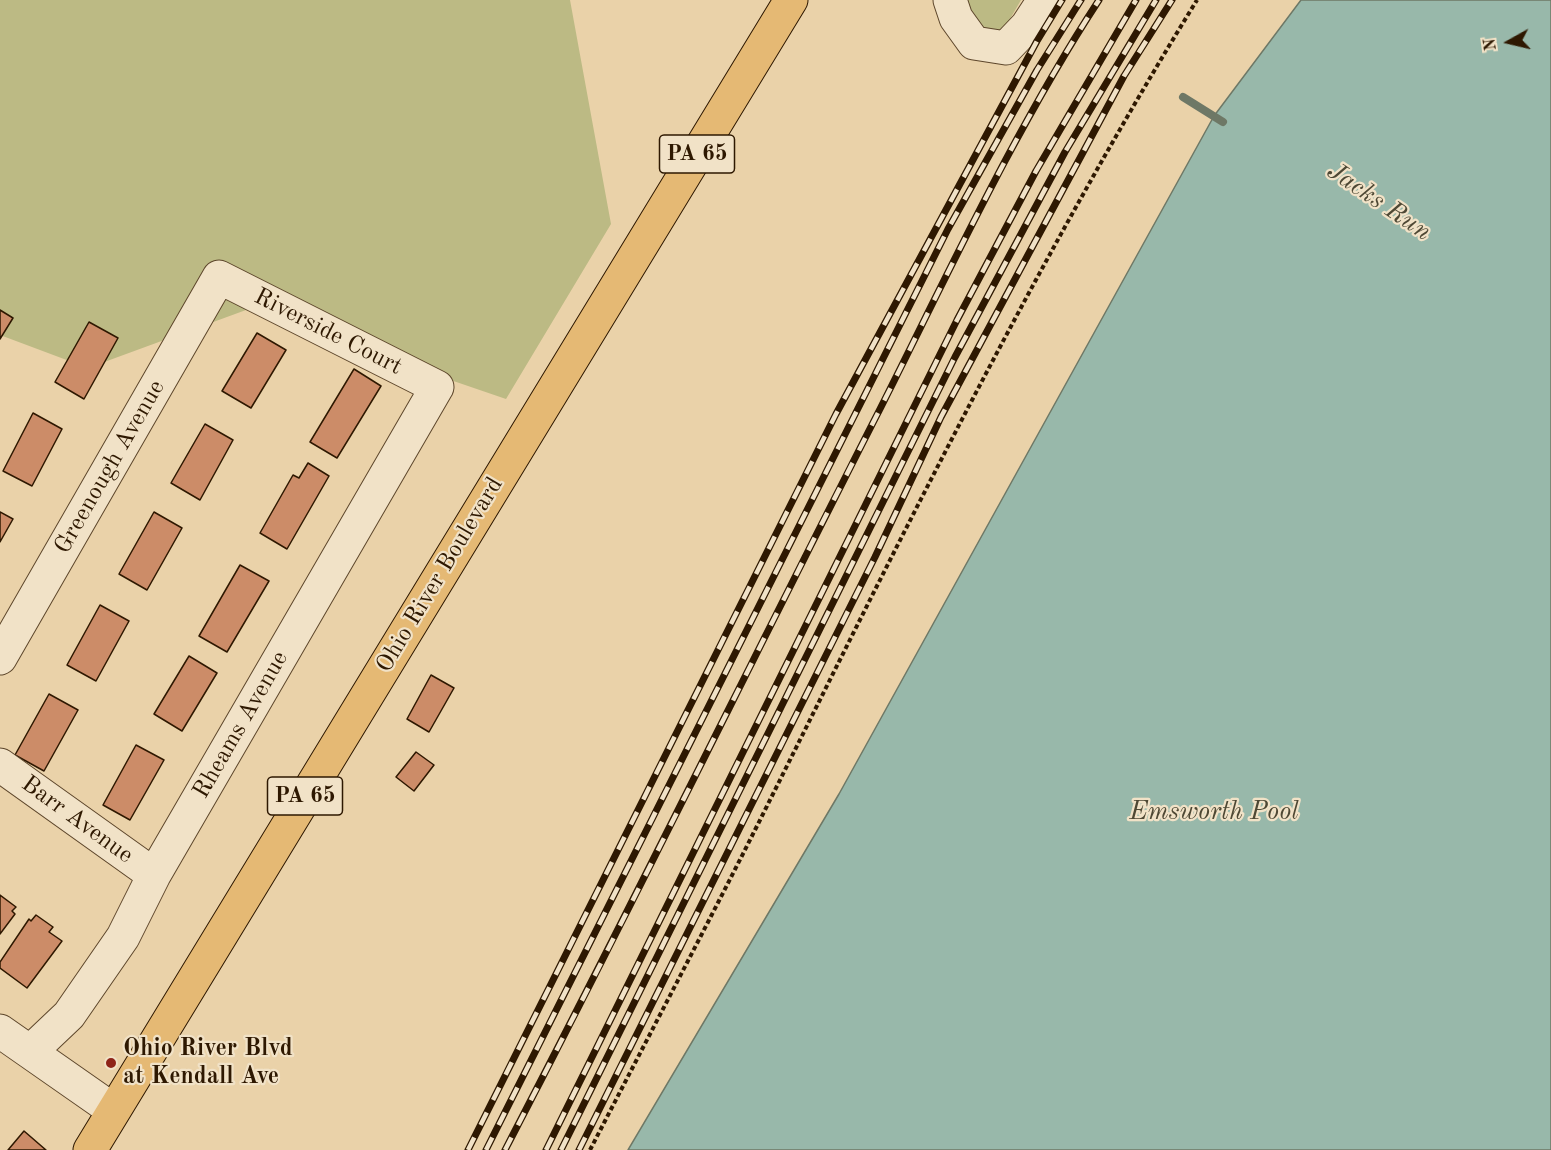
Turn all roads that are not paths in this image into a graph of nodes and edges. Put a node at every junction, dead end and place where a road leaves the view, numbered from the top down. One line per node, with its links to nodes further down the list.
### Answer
1 (791, 0): 11 (highway, Ohio River Boulevard / PA 65)
2 (950, 0): 3 (street)
3 (1044, 0)
4 (219, 277): 5 (street, Riverside Court); 6 (street, Greenough Avenue)
5 (437, 387): 8 (street, Rheams Avenue)
6 (0, 658)
7 (0, 765): 8 (street, Barr Avenue)
8 (154, 875): 10 (street, Rheams Avenue)
9 (0, 1031): 10 (street)
10 (30, 1052): 11 (street)
11 (113, 1110): 12 (highway, Ohio River Boulevard / PA 65)
12 (90, 1150)

